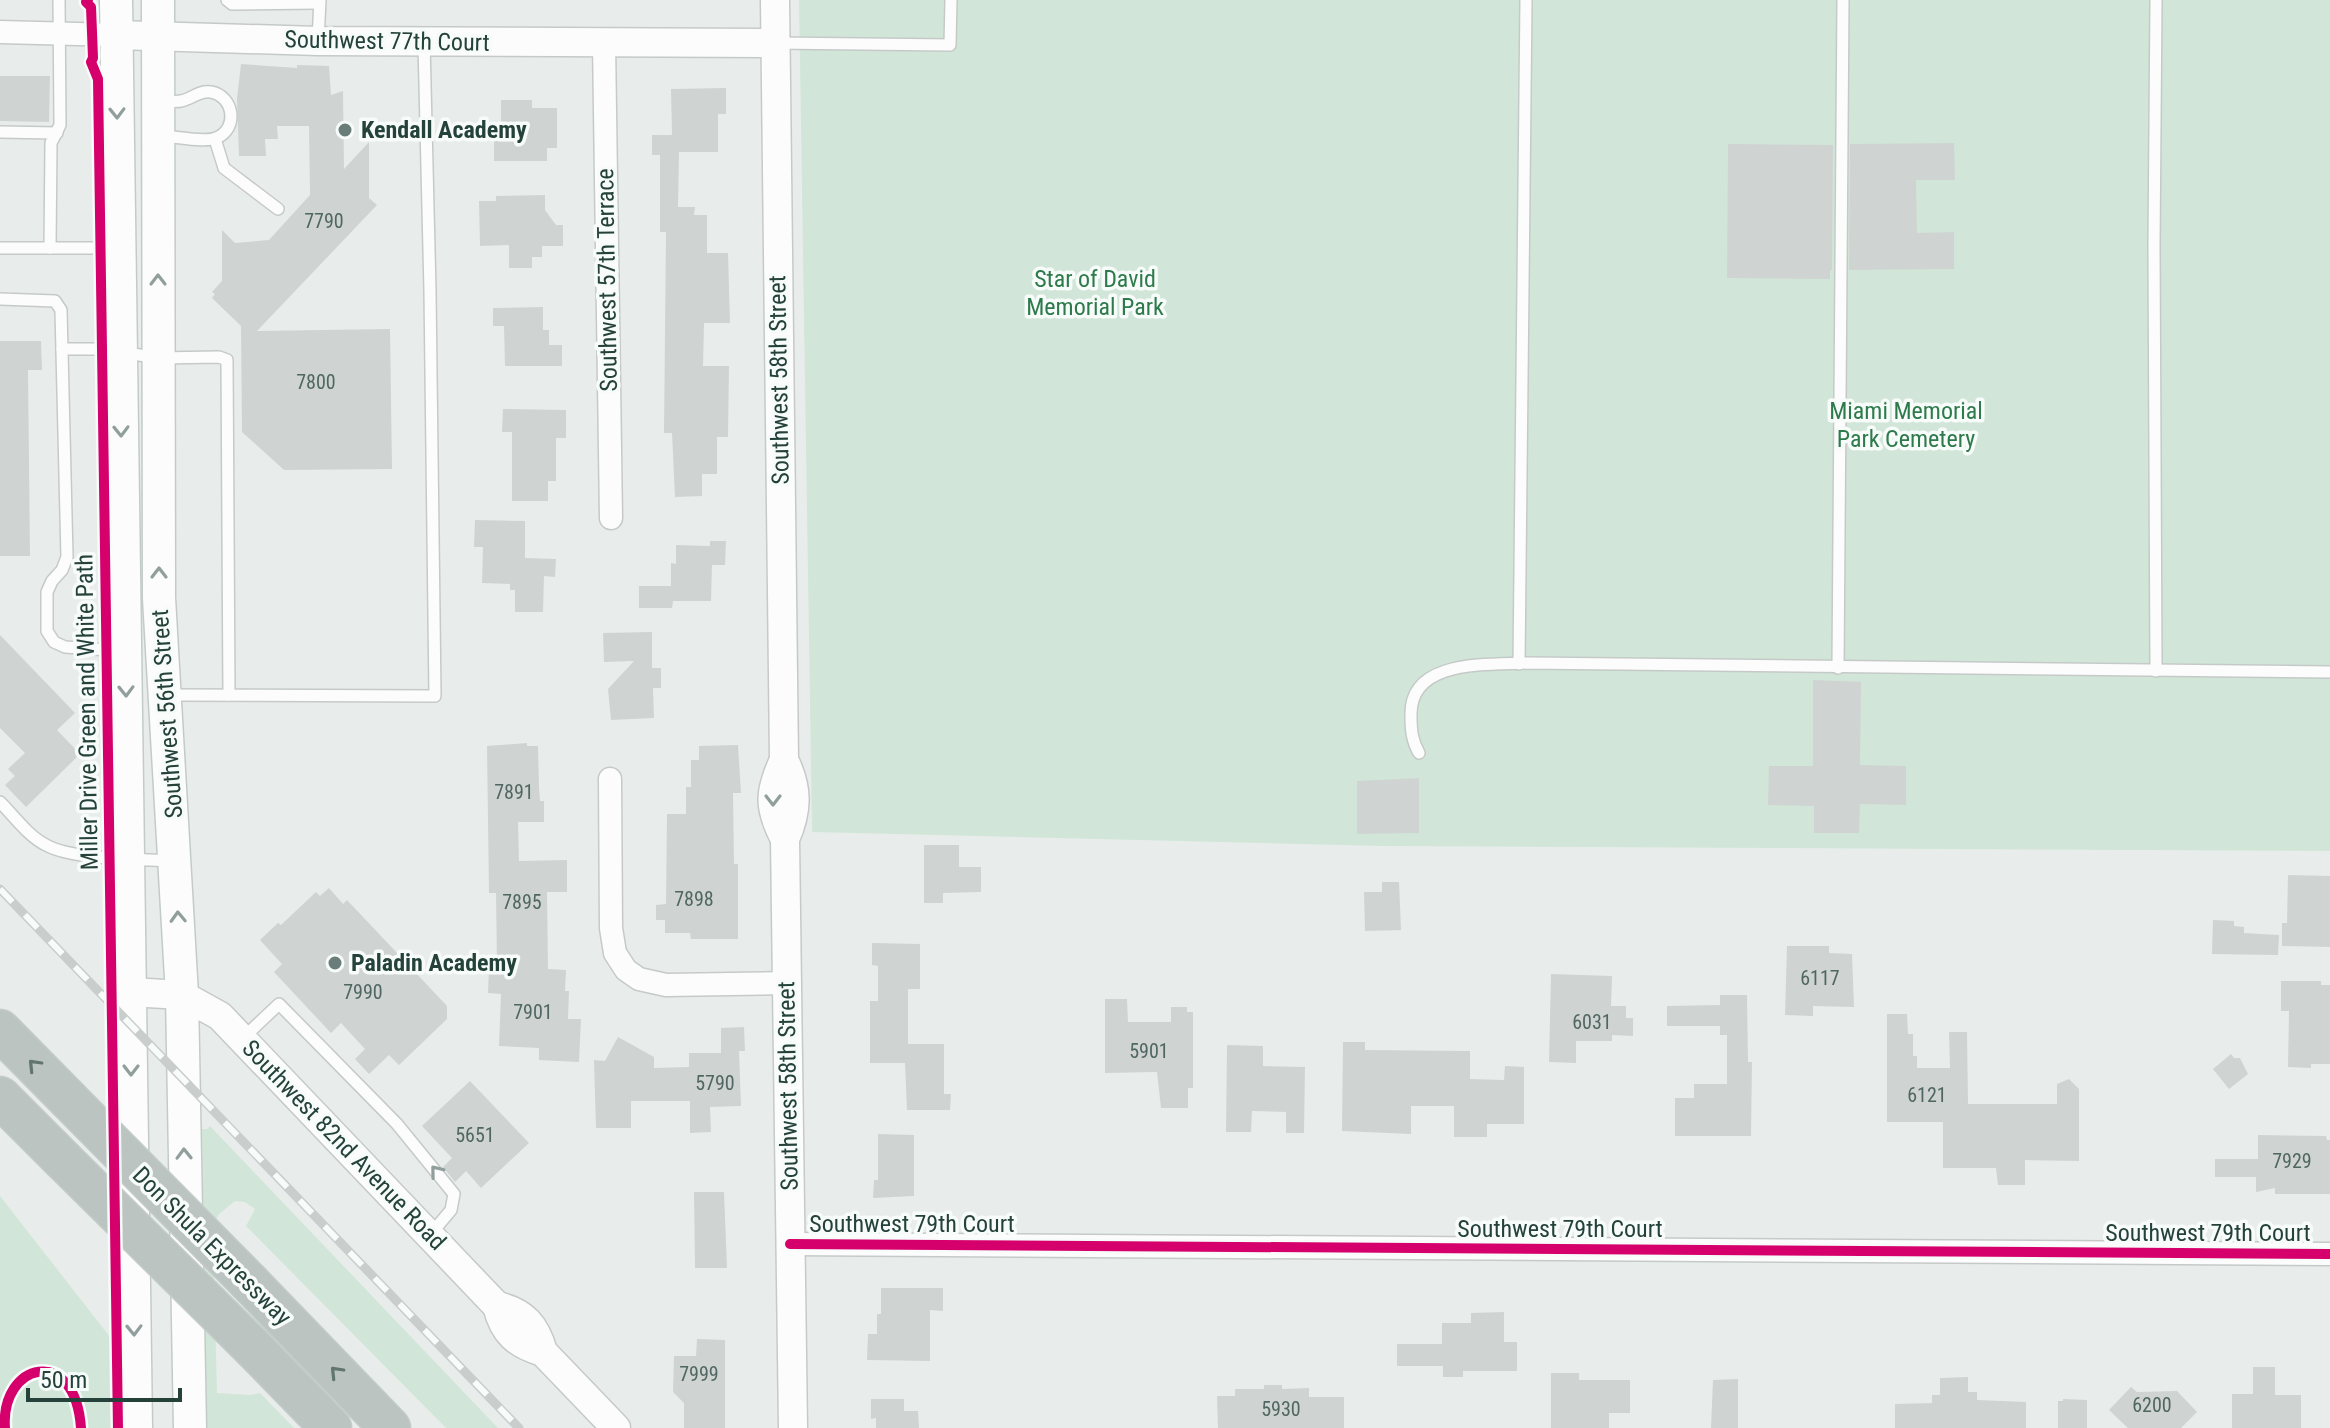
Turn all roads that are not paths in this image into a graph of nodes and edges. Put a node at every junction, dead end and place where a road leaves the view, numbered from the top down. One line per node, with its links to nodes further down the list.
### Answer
1 (59, 0): 12 (lane)
2 (116, 0): 13 (main road, Southwest 56th Street)
3 (158, 0): 14 (main road, Southwest 56th Street)
4 (227, 0): 10 (lane)
5 (775, 0): 18 (street, Southwest 58th Street)
6 (951, 0): 18 (lane)
7 (1526, 0): 34 (lane)
8 (1843, 0): 35 (lane)
9 (2156, 0): 36 (lane)
10 (319, 2): 15 (lane)
11 (0, 32): 12 (street, Southwest 77th Court)
12 (61, 33): 13 (street, Southwest 77th Court); 21 (lane)
13 (116, 35): 14 (street, Southwest 77th Court); 27 (main road, Southwest 56th Street, one-way to 27)
14 (157, 38): 15 (street, Southwest 77th Court); 19 (main road, Southwest 56th Street)
15 (318, 41): 16 (street, Southwest 77th Court)
16 (424, 42): 17 (street, Southwest 77th Court); 39 (lane)
17 (604, 43): 18 (street, Southwest 77th Court); 32 (street, Southwest 57th Terrace)
18 (775, 43): 45 (street, Southwest 58th Street)
19 (158, 101): 22 (main road, Southwest 56th Street); 23 (lane)
20 (0, 132): 21 (lane)
21 (57, 133): 26 (lane)
22 (158, 136): 23 (lane); 31 (main road, Southwest 56th Street, one-way to 22)
23 (215, 139): 24 (lane)
24 (278, 209)
25 (0, 248): 26 (lane)
26 (50, 248): 27 (lane)
27 (118, 248): 30 (main road, Southwest 56th Street)
28 (0, 299): 29 (lane)
29 (62, 349): 30 (lane); 33 (lane)
30 (120, 353): 31 (lane); 33 (main road, Southwest 56th Street, one-way to 33)
31 (158, 358): 38 (main road, Southwest 56th Street, one-way to 31); 39 (lane)
32 (611, 518)
33 (125, 651): 43 (main road, Southwest 56th Street, one-way to 43)
34 (1519, 664): 35 (lane); 40 (lane)
35 (1838, 668): 36 (lane)
36 (2156, 671): 37 (lane)
37 (2330, 672)
38 (164, 695): 39 (lane); 44 (main road, Southwest 56th Street)
39 (229, 695)
40 (1419, 753)
41 (610, 779): 45 (street)
42 (0, 802): 43 (lane)
43 (129, 858): 44 (lane); 46 (main road, Southwest 56th Street)
44 (176, 861): 47 (main road, Southwest 56th Street, one-way to 44)
45 (787, 983): 52 (street, Southwest 58th Street)
46 (130, 992): 47 (street); 54 (main road, Southwest 56th Street, one-way to 54)
47 (182, 995): 49 (street, Southwest 82nd Avenue Road); 55 (main road, Southwest 56th Street, one-way to 47)
48 (0, 1030): 57 (highway, Don Shula Expressway, one-way to 48, bridge)
49 (243, 1039): 51 (street, Southwest 82nd Avenue Road); 51 (lane, one-way to 49)
50 (0, 1097): 56 (highway, Don Shula Expressway, bridge)
51 (429, 1235): 58 (street, Southwest 82nd Avenue Road)
52 (790, 1244): 53 (street, Southwest 79th Court); 59 (street, Southwest 58th Street)
53 (2330, 1254)
54 (136, 1428)
55 (190, 1428)
56 (331, 1428)
57 (390, 1428)
58 (616, 1428)
59 (793, 1428)

